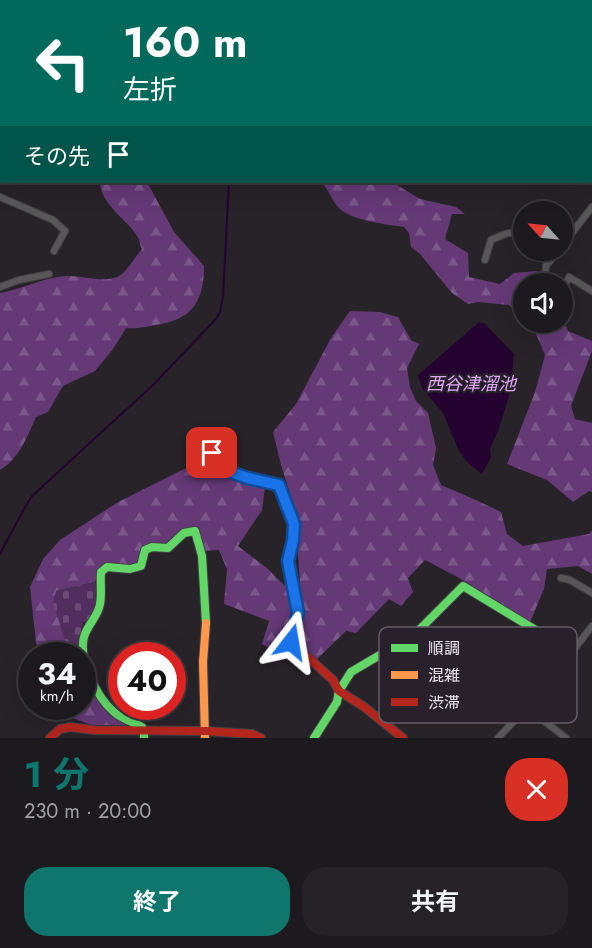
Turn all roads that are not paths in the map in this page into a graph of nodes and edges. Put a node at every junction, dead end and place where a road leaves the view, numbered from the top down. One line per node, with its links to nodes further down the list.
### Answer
1 (0, 197): 5 (street)
2 (592, 207): 4 (street)
3 (513, 232): 6 (street)
4 (573, 232)
5 (54, 251)
6 (485, 260)
7 (50, 274): 9 (street)
8 (573, 279): 10 (street)
9 (0, 287)
10 (592, 291)
11 (212, 453): 19 (street)
12 (561, 578): 13 (street)
13 (592, 593)
14 (592, 626): 17 (street)
15 (422, 627): 16 (street)
16 (531, 627)
17 (577, 646)
18 (379, 656): 19 (street)
19 (339, 690): 20 (street); 28 (street)
20 (379, 719)
21 (384, 723): 29 (street)
22 (512, 723): 30 (street)
23 (547, 723): 31 (street)
24 (144, 734): 25 (street); 25 (street); 26 (street)
25 (205, 735): 27 (street)
26 (50, 738)
27 (261, 738)
28 (314, 738)
29 (403, 738)
30 (498, 738)
31 (566, 738)

